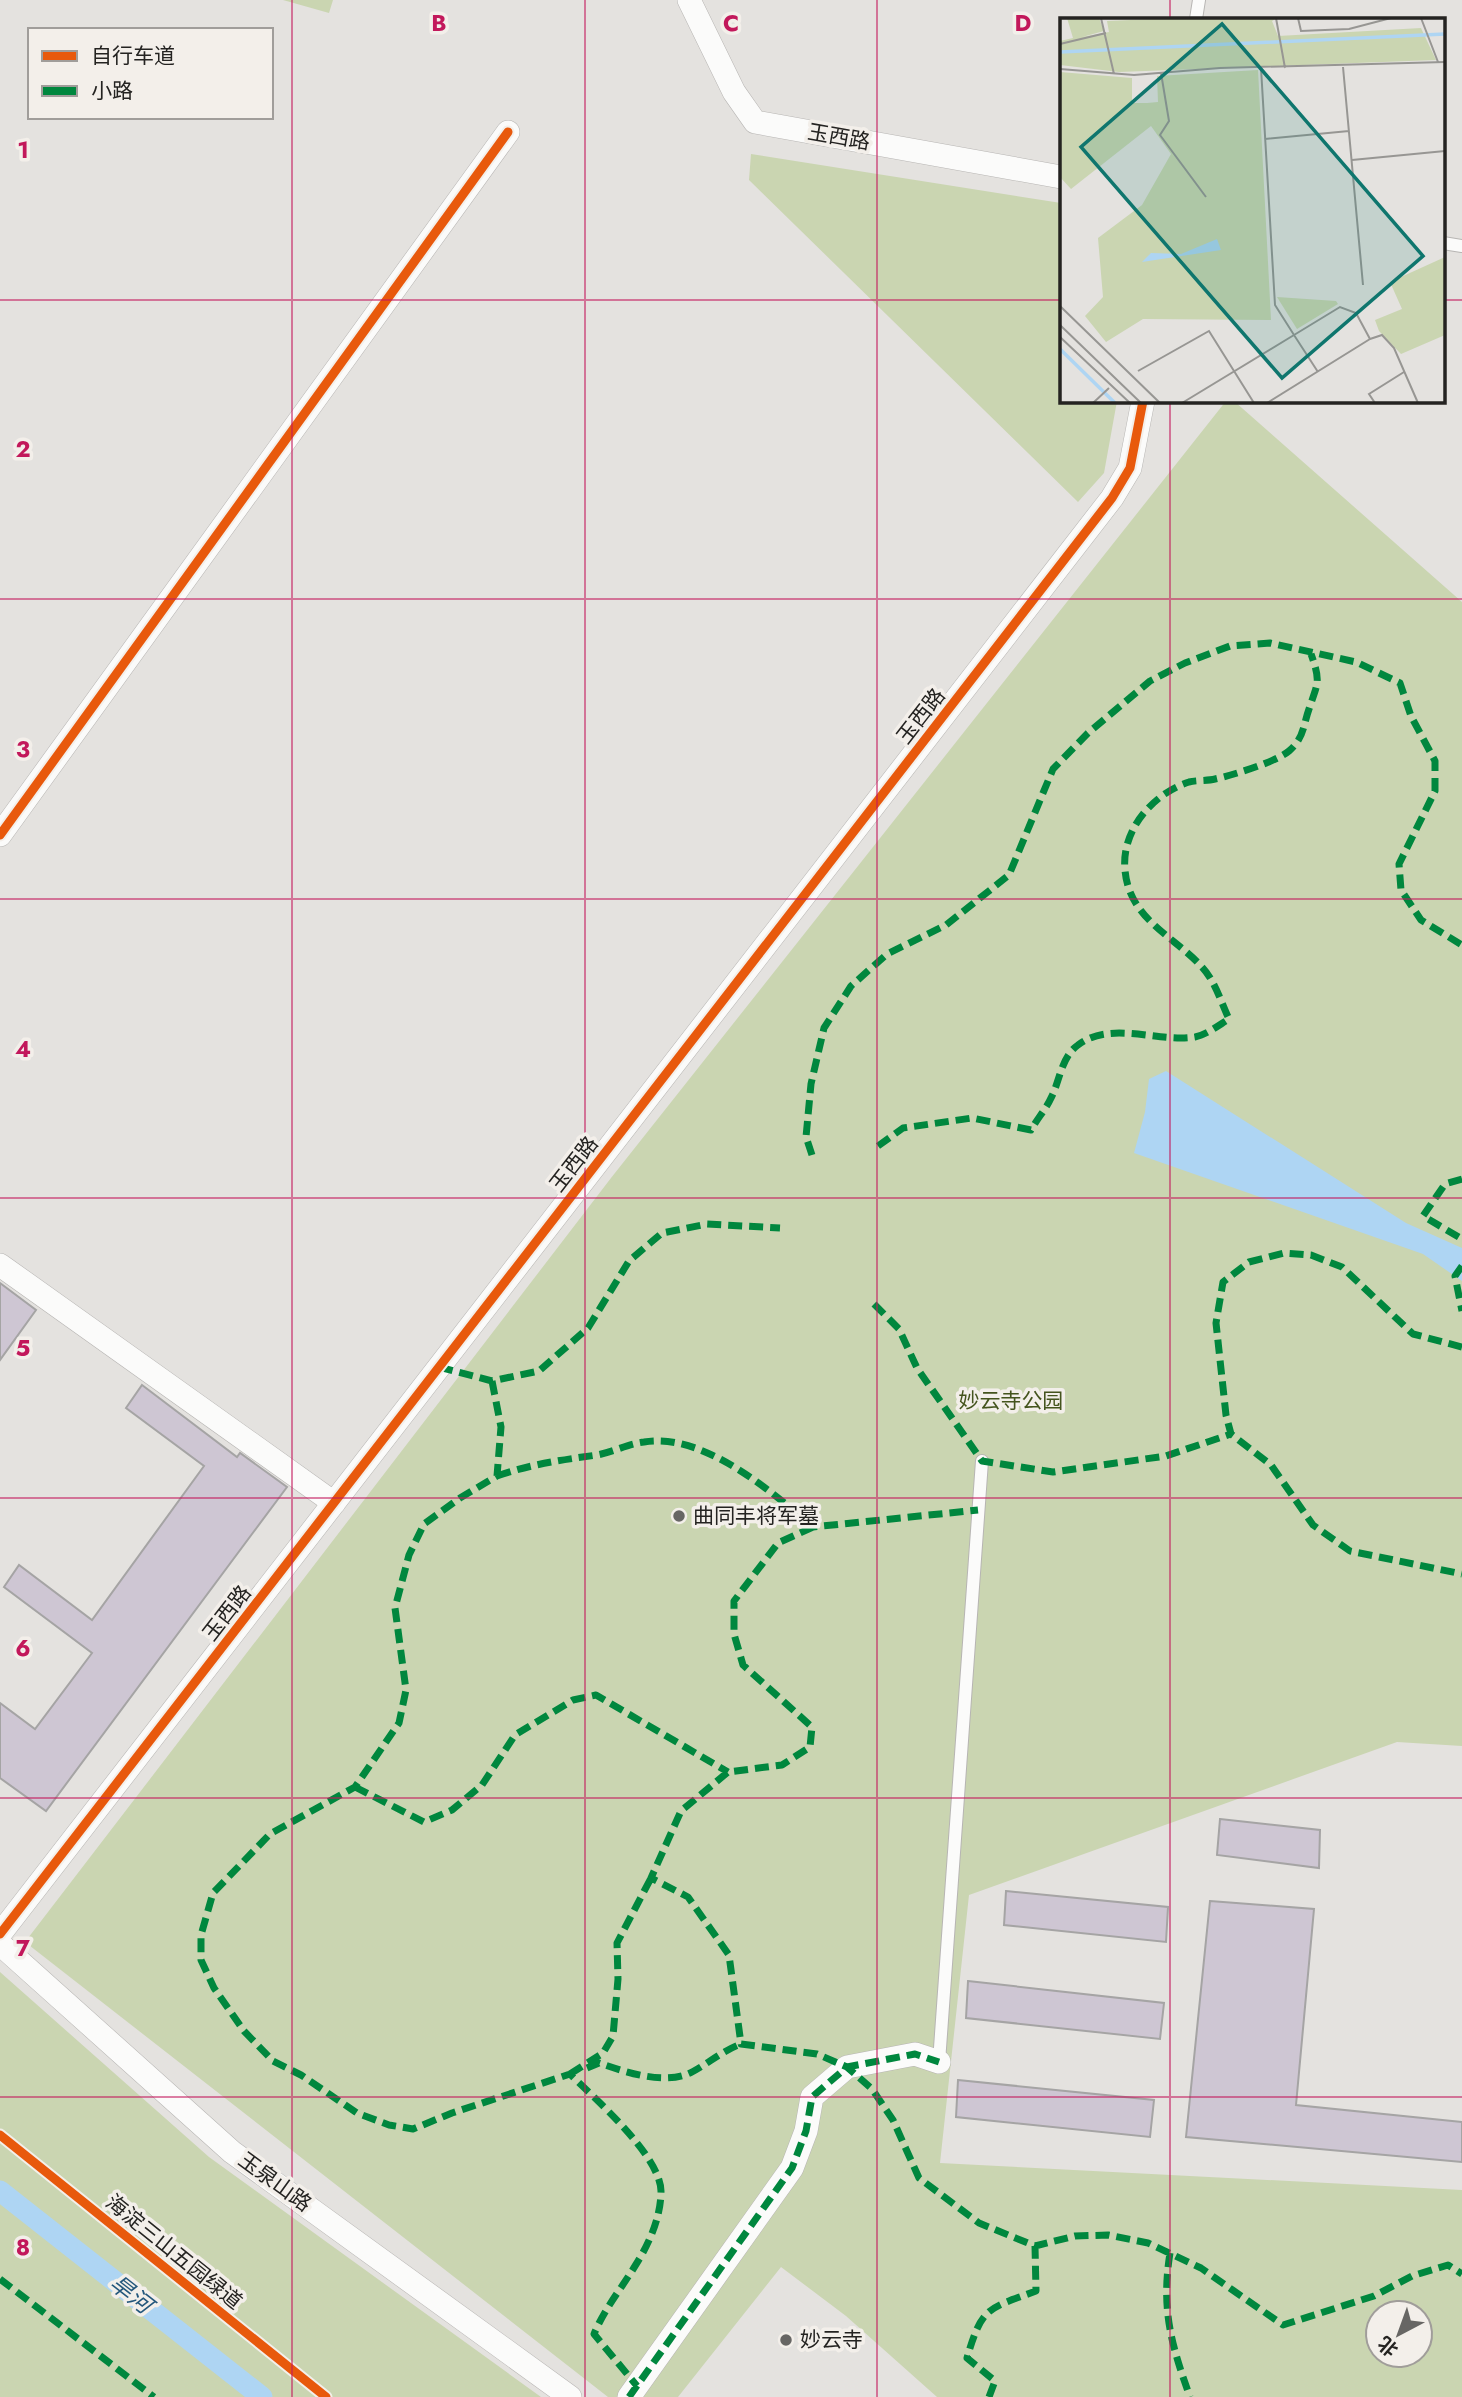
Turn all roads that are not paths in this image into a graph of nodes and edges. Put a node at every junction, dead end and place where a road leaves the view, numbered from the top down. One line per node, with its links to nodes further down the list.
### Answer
1 (689, 0): 5 (street, 玉西路)
2 (1199, 0): 3 (lane)
3 (1196, 18)
4 (508, 132): 9 (street)
5 (1060, 177)
6 (1444, 243): 7 (lane)
7 (1462, 246)
8 (1143, 402): 12 (street, 玉西路)
9 (0, 835)
10 (0, 1265): 12 (street)
11 (982, 1461): 15 (lane)
12 (334, 1503): 13 (street, 玉西路)
13 (0, 1934)
14 (0, 1944): 16 (street, 玉泉山路)
15 (939, 2062): 17 (street)
16 (570, 2397)
17 (629, 2397)

